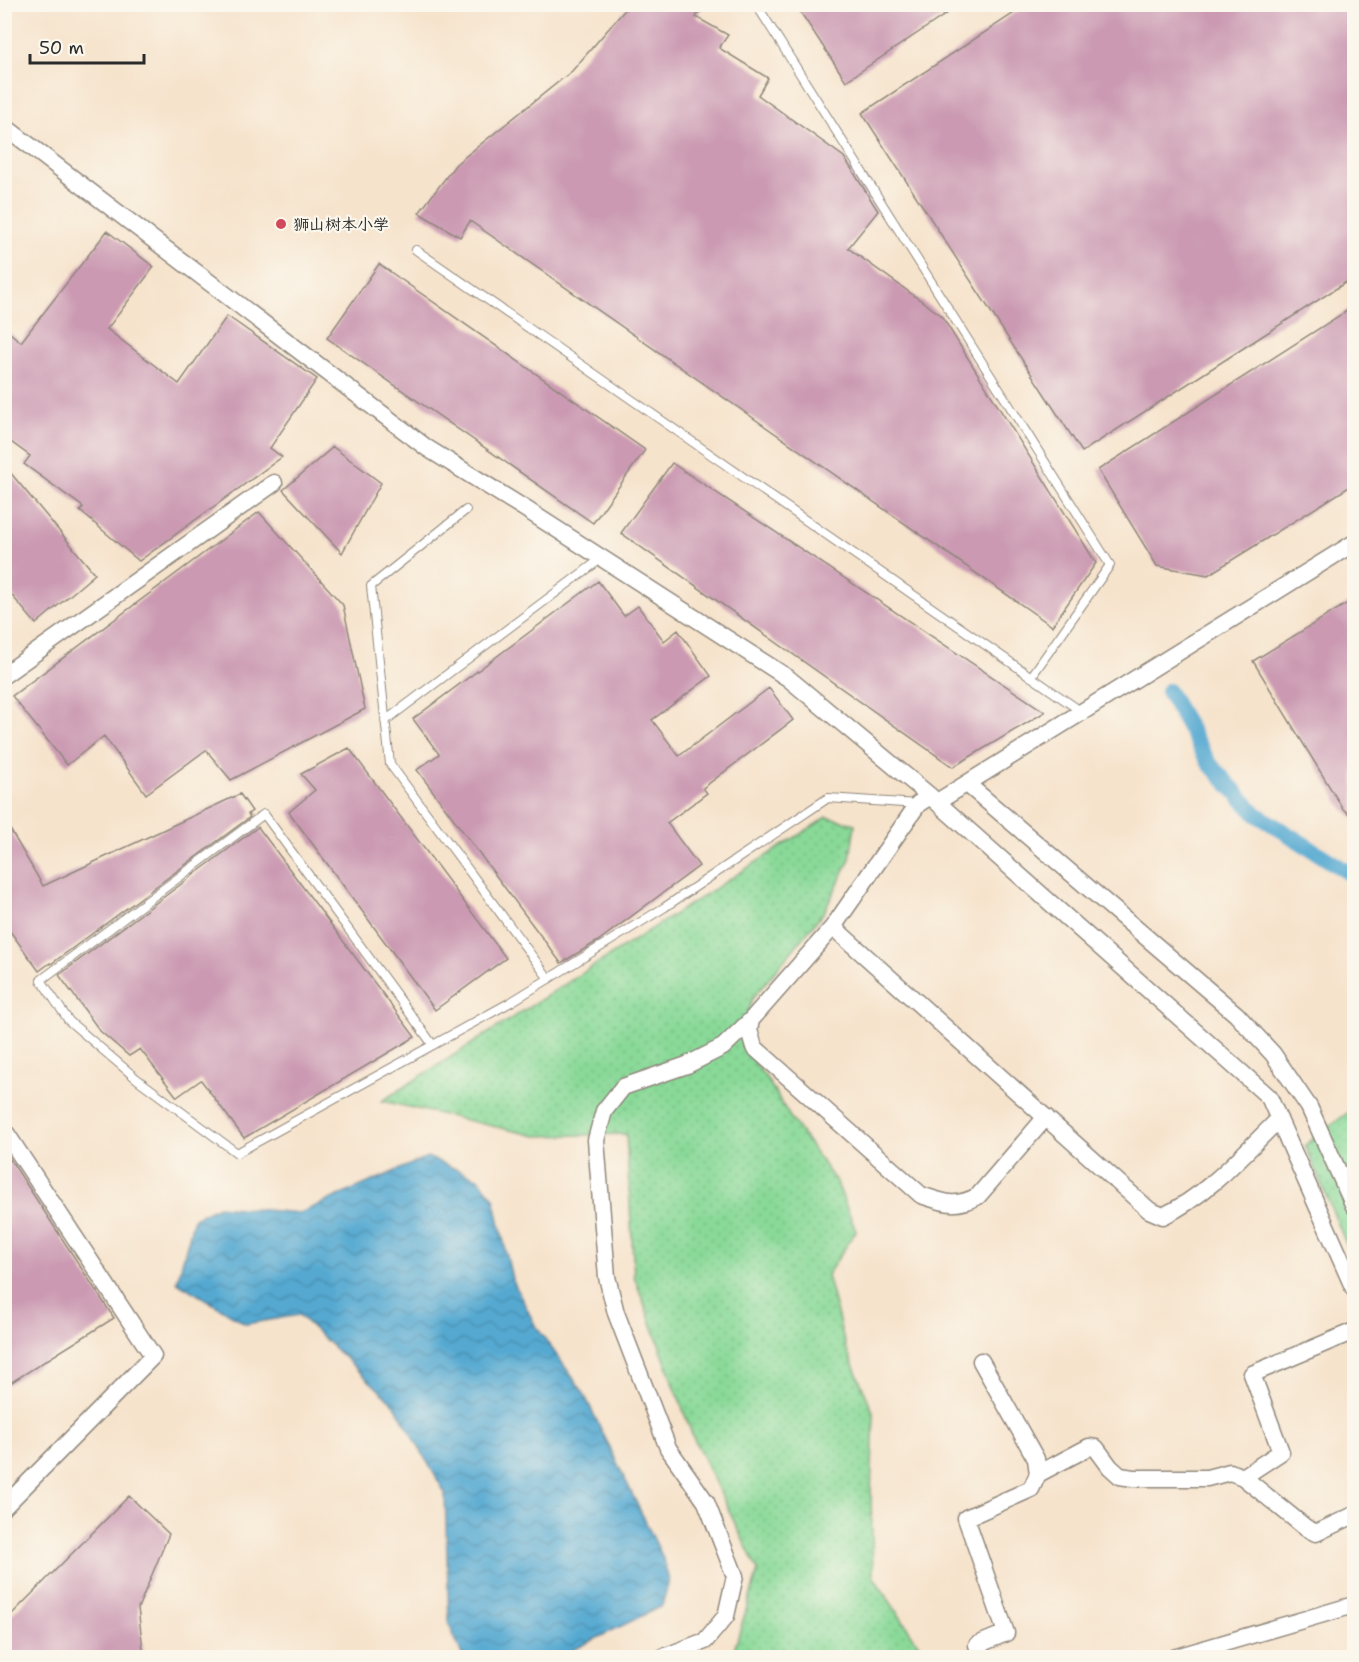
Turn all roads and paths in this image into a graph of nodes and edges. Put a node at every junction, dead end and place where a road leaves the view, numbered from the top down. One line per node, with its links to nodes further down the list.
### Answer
1 (756, 4): 9 (lane)
2 (4, 126): 7 (street)
3 (416, 250): 9 (lane)
4 (274, 483): 8 (street)
5 (466, 510): 11 (lane)
6 (1354, 543): 10 (street)
7 (602, 558): 11 (lane); 13 (street)
8 (4, 675)
9 (1031, 677): 10 (lane)
10 (1082, 712): 12 (street)
11 (386, 721): 15 (lane)
12 (967, 784): 13 (street); 21 (street)
13 (928, 801): 14 (street); 15 (lane); 19 (street)
14 (833, 927): 16 (street); 18 (street)
15 (549, 979): 17 (lane)
16 (750, 1020): 18 (street); 30 (street)
17 (433, 1045): 17 (lane)
18 (1046, 1117): 19 (street)
19 (1279, 1119): 22 (street)
20 (4, 1130): 27 (street)
21 (1354, 1206)
22 (1354, 1289)
23 (1354, 1331): 26 (street)
24 (981, 1361): 25 (street)
25 (1038, 1474): 26 (street); 31 (street)
26 (1243, 1477): 28 (street)
27 (4, 1507)
28 (1354, 1515)
29 (1354, 1605): 32 (street)
30 (661, 1658)
31 (984, 1658)
32 (1173, 1658)

